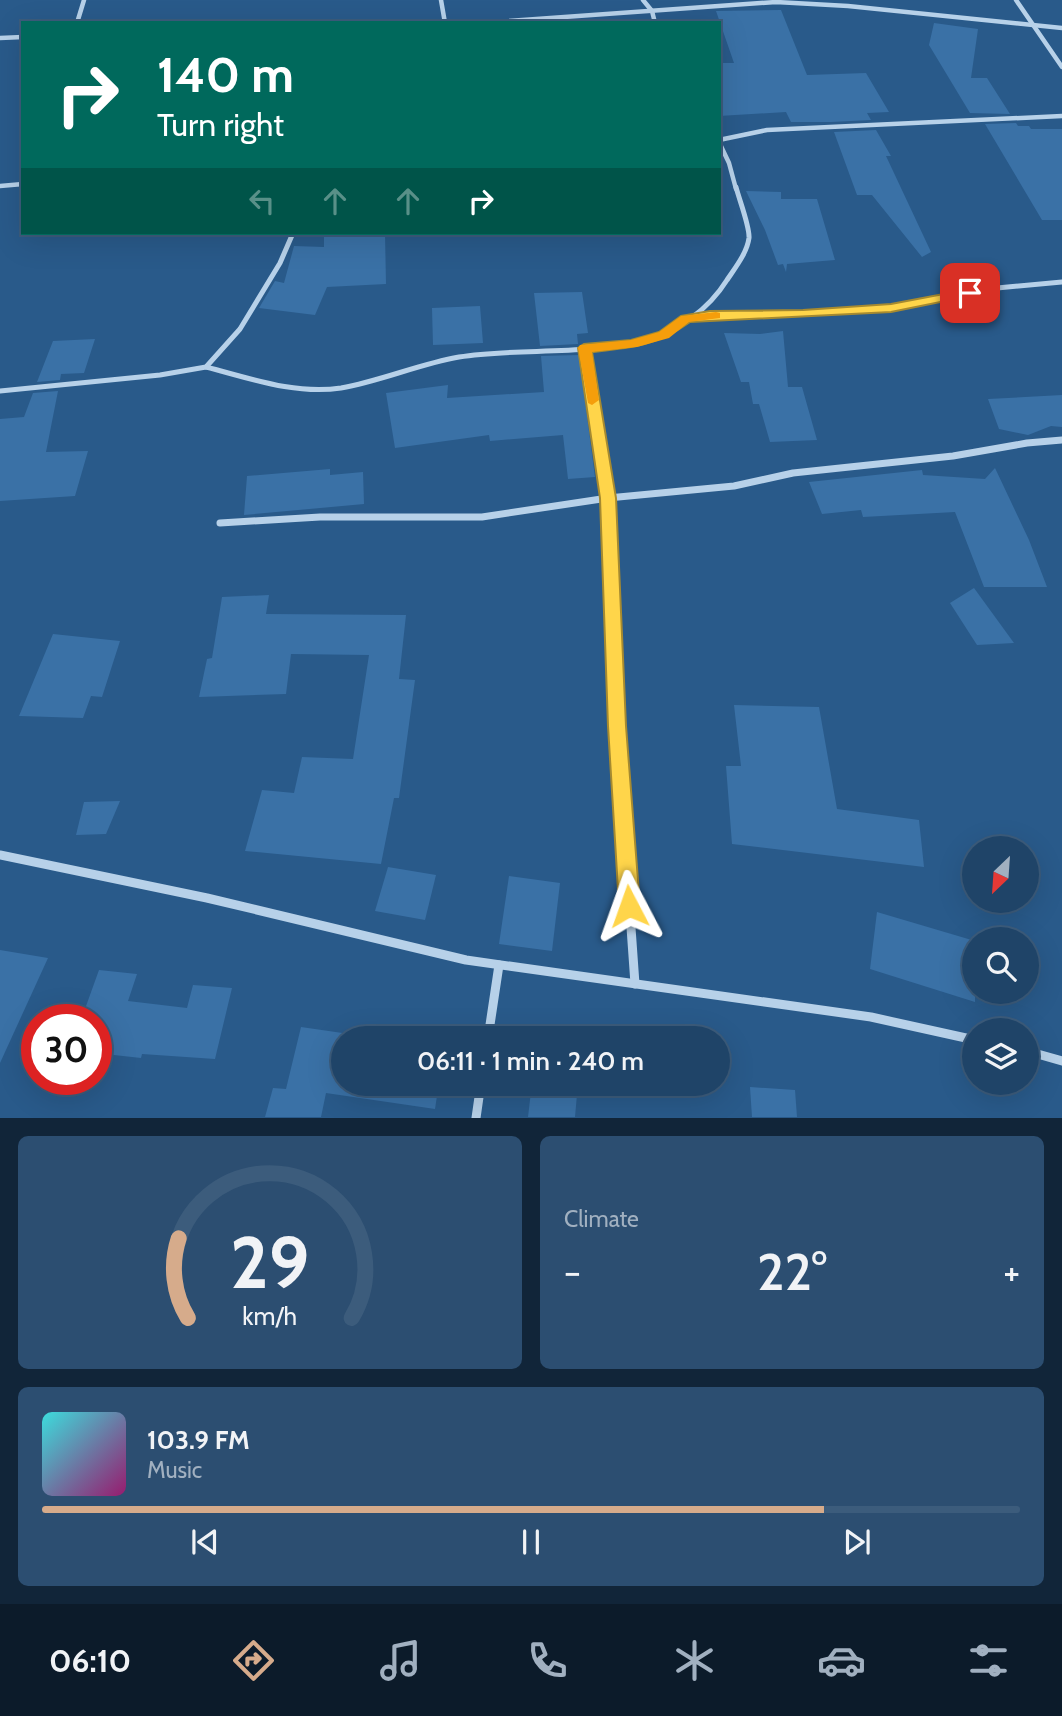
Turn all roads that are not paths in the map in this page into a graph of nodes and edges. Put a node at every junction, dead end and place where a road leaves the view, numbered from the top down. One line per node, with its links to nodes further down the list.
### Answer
1 (84, 0): 7 (street)
2 (441, 0): 8 (street)
3 (643, 0): 6 (street)
4 (1016, 0): 11 (street)
5 (776, 1): 6 (street); 11 (street)
6 (652, 11): 9 (street); 10 (street)
7 (77, 21)
8 (445, 21)
9 (496, 21)
10 (654, 21)
11 (1035, 27): 12 (street); 15 (street)
12 (1062, 28)
13 (21, 37): 14 (street)
14 (0, 38)
15 (1062, 67)
16 (1062, 116): 17 (street)
17 (721, 141)
18 (721, 145): 23 (street)
19 (21, 184): 20 (street)
20 (0, 186)
21 (292, 235): 25 (street)
22 (1062, 282): 23 (street)
23 (686, 319): 24 (street)
24 (584, 348): 25 (street); 28 (street)
25 (206, 367): 26 (street)
26 (0, 391)
27 (1062, 440): 28 (street)
28 (608, 498): 29 (street); 32 (street)
29 (220, 523)
30 (0, 855): 31 (street)
31 (499, 965): 32 (street); 33 (street)
32 (635, 984): 34 (street)
33 (490, 1026)
34 (962, 1037)
35 (1039, 1054): 36 (street)
36 (1062, 1061)
37 (479, 1096): 38 (street)
38 (476, 1118)

